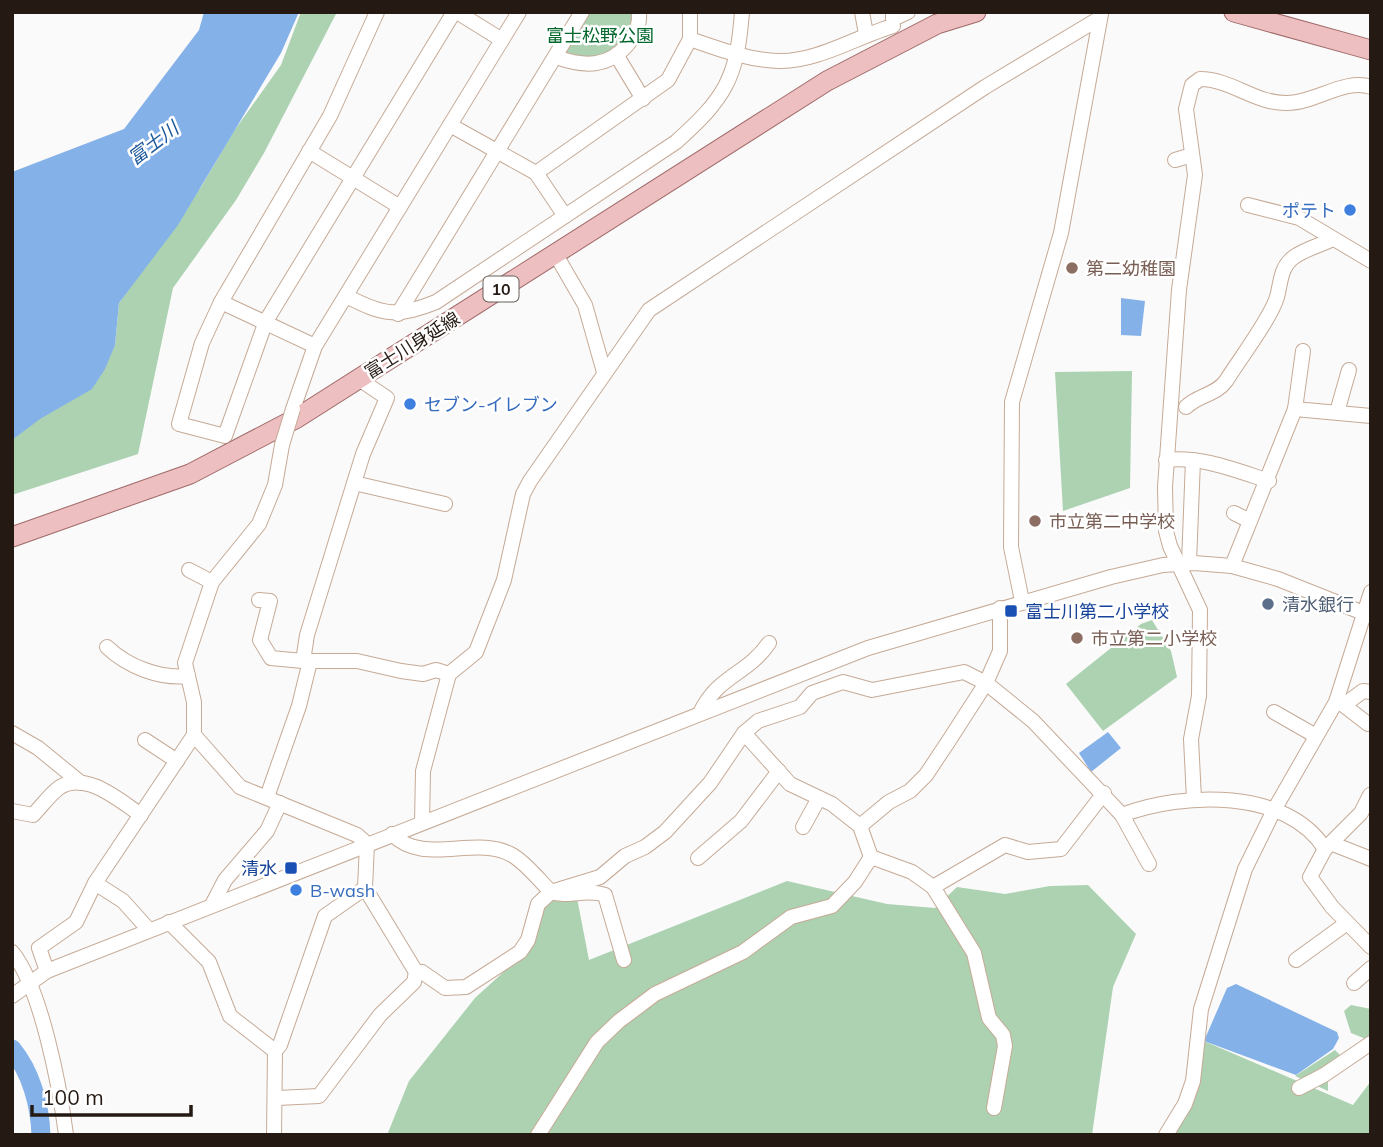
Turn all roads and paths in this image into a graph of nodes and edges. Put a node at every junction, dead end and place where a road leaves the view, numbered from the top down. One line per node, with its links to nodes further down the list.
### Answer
1 (377, 12): 24 (street)
2 (455, 12): 16 (street); 29 (street)
3 (519, 12): 16 (street)
4 (583, 12): 19 (street)
5 (639, 12): 20 (street)
6 (690, 12): 15 (street)
7 (742, 12): 18 (street)
8 (862, 12): 14 (street)
9 (908, 12): 13 (street)
10 (976, 12): 34 (main road, 富士川身延線 / 10)
11 (1234, 12): 17 (main road)
12 (1101, 15): 43 (street); 63 (street)
13 (893, 19): 14 (street)
14 (866, 34): 18 (street)
15 (690, 39): 18 (street); 22 (street)
16 (502, 40): 23 (street)
17 (1371, 50)
18 (738, 55): 32 (street)
19 (556, 57): 20 (street); 25 (street)
20 (617, 57): 22 (street)
21 (1371, 87): 26 (street)
22 (643, 99): 28 (street)
23 (450, 125): 25 (street); 31 (street)
24 (309, 151): 29 (street); 37 (street)
25 (497, 151): 28 (street); 38 (street)
26 (1192, 155): 27 (street); 49 (street)
27 (1175, 160)
28 (536, 173): 32 (street)
29 (353, 178): 31 (street); 39 (street)
30 (1248, 205): 33 (street)
31 (400, 207): 36 (street)
32 (565, 216): 38 (street)
33 (1333, 239): 35 (street); 45 (street)
34 (556, 255): 43 (street); 44 (main road, 富士川身延線 / 10)
35 (1371, 261)
36 (346, 296): 38 (street); 40 (street)
37 (221, 302): 39 (street); 39 (street)
38 (398, 314)
39 (266, 321): 40 (street)
40 (315, 346): 60 (street, bridge)
41 (1303, 351): 46 (street)
42 (1349, 370): 47 (street)
43 (604, 372): 69 (street)
44 (359, 379): 52 (street); 56 (main road, 富士川身延線 / 10)
45 (1186, 407)
46 (1295, 409): 47 (street); 51 (street)
47 (1337, 412): 48 (street)
48 (1371, 416)
49 (1166, 460): 50 (street); 57 (street)
50 (1193, 460): 51 (street); 57 (street)
51 (1269, 481): 55 (street)
52 (354, 482): 53 (street); 68 (street)
53 (445, 504)
54 (1234, 513): 55 (street)
55 (1250, 521): 58 (street)
56 (12, 537)
57 (1183, 564): 58 (street); 63 (street); 88 (street)
58 (1232, 566): 65 (street)
59 (189, 570): 60 (street)
60 (212, 582): 70 (street)
61 (1371, 592): 65 (street)
62 (259, 600): 68 (street)
63 (1022, 601): 64 (street)
64 (1000, 608): 71 (street); 75 (street)
65 (1367, 614): 73 (street)
66 (769, 643): 75 (street)
67 (107, 647): 70 (street)
68 (306, 661): 69 (street); 89 (street)
69 (449, 674): 94 (street)
70 (188, 676): 79 (street)
71 (986, 683): 78 (street); 85 (street); 95 (street)
72 (1371, 692): 73 (street)
73 (1340, 703): 76 (street); 80 (street)
74 (1273, 712): 80 (street)
75 (700, 713): 94 (street)
76 (1368, 724)
77 (12, 733): 84 (street)
78 (744, 733): 83 (street); 107 (street)
79 (194, 735): 82 (street); 89 (street)
80 (1316, 737): 90 (street)
81 (145, 740): 82 (street)
82 (177, 761): 92 (street)
83 (779, 771): 87 (street); 101 (street)
84 (81, 783): 91 (street); 92 (street)
85 (1104, 793): 93 (street); 105 (street)
86 (1370, 795): 99 (street)
87 (819, 798): 95 (street); 96 (street)
88 (1194, 799): 90 (street); 93 (street)
89 (273, 800): 98 (street); 108 (street)
90 (1274, 810): 99 (street); 130 (street)
91 (12, 811)
92 (141, 815): 104 (street)
93 (1122, 815): 103 (street)
94 (422, 823): 97 (street)
95 (860, 826): 100 (street)
96 (803, 827)
97 (392, 834): 98 (street); 107 (street)
98 (367, 844): 106 (street); 108 (street)
99 (1329, 846): 102 (street); 110 (street)
100 (871, 857): 105 (street); 129 (street)
101 (698, 858)
102 (1371, 859)
103 (1149, 864)
104 (95, 883): 111 (street); 117 (street)
105 (933, 887): 126 (street)
106 (365, 888): 118 (street); 123 (street)
107 (551, 892): 114 (street); 118 (street)
108 (212, 905): 109 (street)
109 (169, 922): 111 (street); 123 (street)
110 (1347, 923): 112 (street); 115 (street)
111 (149, 930): 117 (street)
112 (1371, 947)
113 (12, 952): 119 (street)
114 (624, 960)
115 (1296, 961)
116 (1371, 968): 120 (street)
117 (47, 971): 119 (street)
118 (416, 972): 125 (street)
119 (30, 981): 121 (street); 127 (street)
120 (1354, 983)
121 (13, 996)
122 (1371, 1043): 124 (street)
123 (275, 1051): 125 (street)
124 (1299, 1088)
125 (276, 1098): 128 (street)
126 (994, 1108)
127 (66, 1135)
128 (274, 1135)
129 (538, 1135)
130 (1166, 1135)

